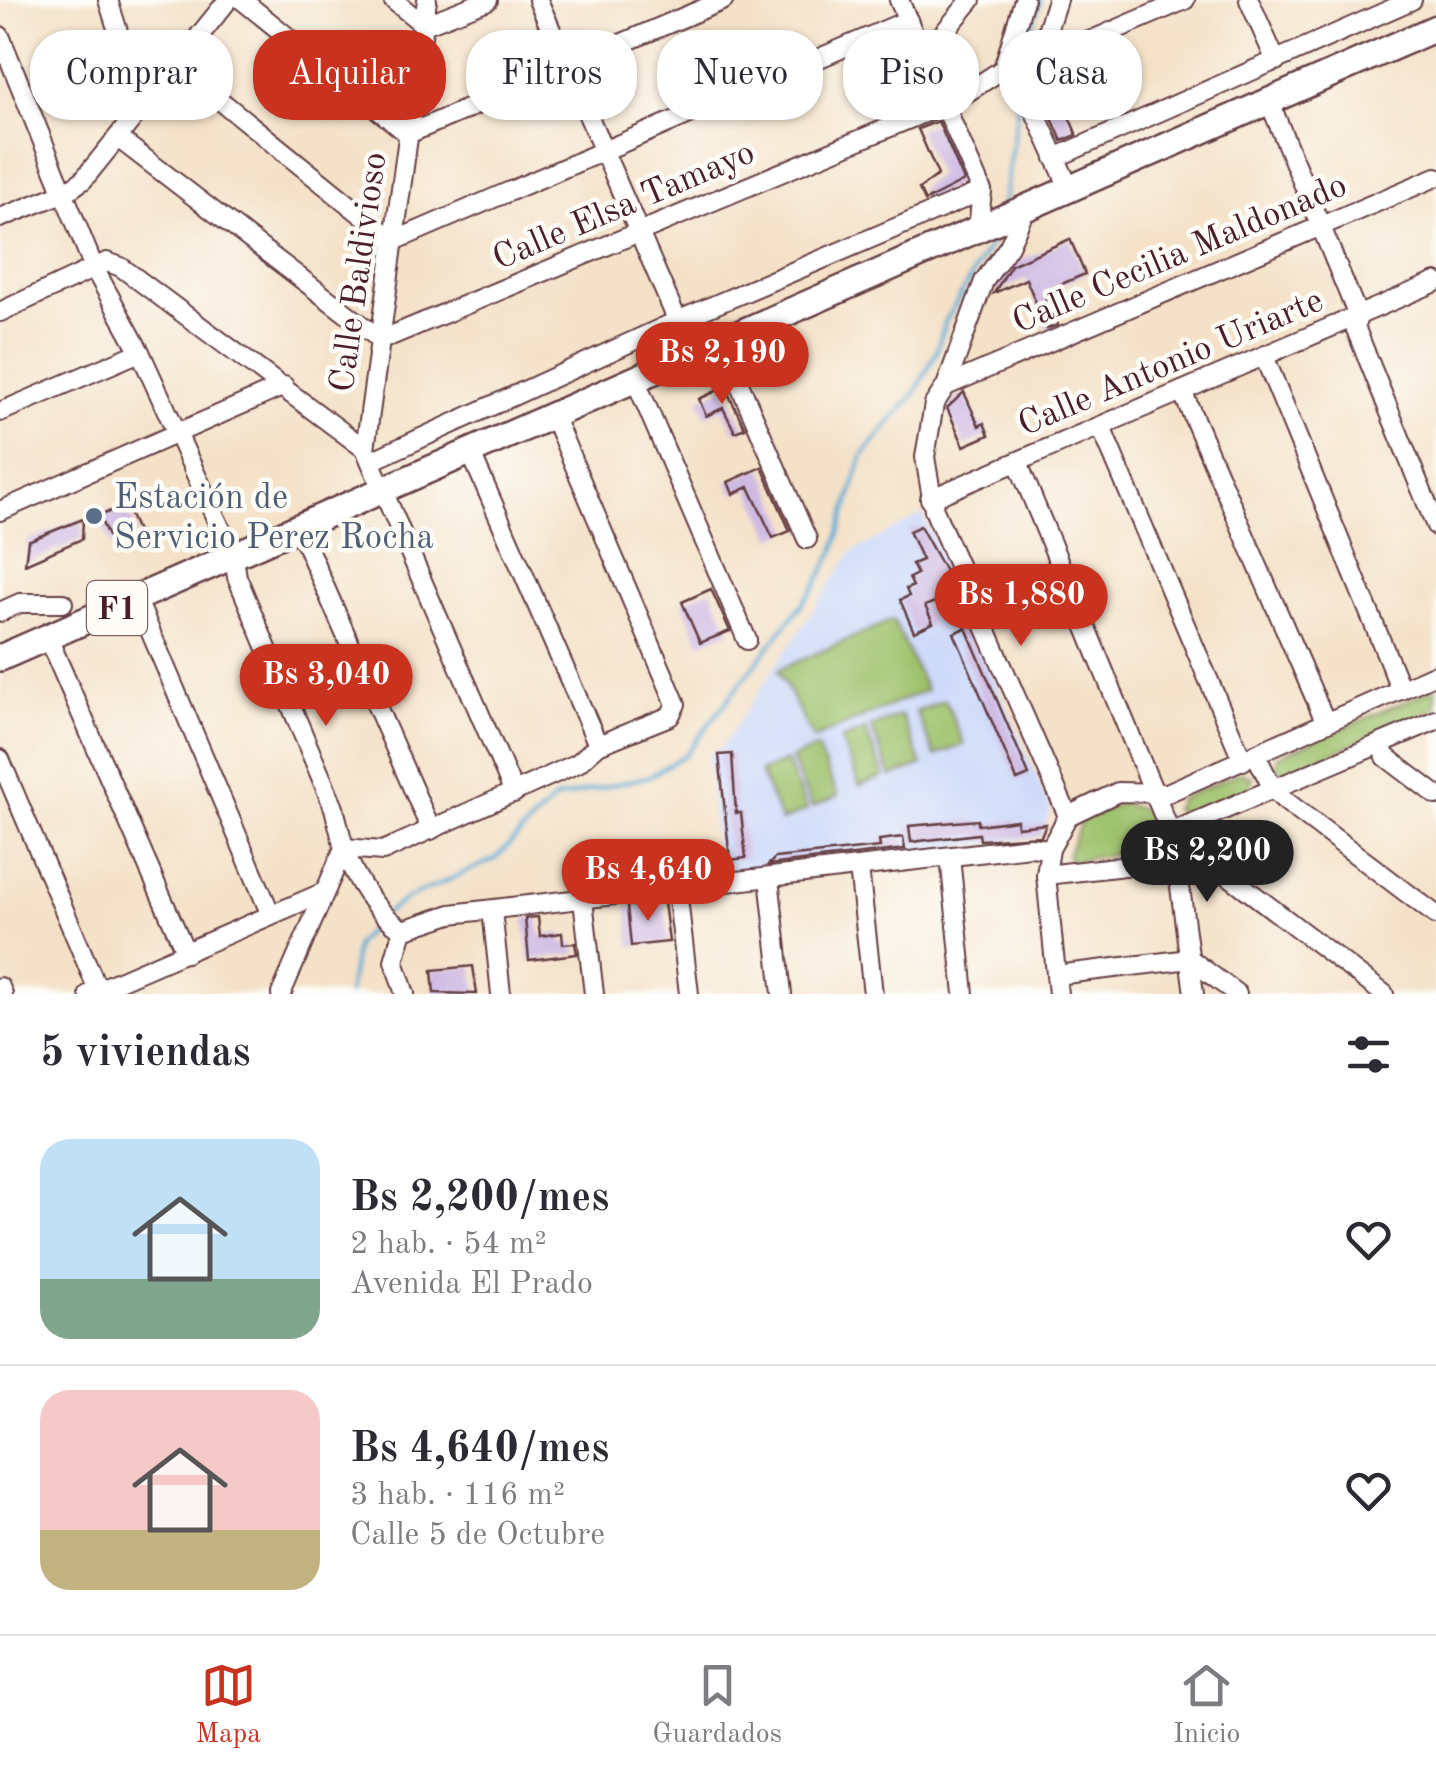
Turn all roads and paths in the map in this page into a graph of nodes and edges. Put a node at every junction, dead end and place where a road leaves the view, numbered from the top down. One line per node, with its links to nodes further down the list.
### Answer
1 (108, 0): 19 (street)
2 (228, 0): 20 (street)
3 (242, 0): 40 (street)
4 (393, 0): 17 (street)
5 (427, 0): 17 (street, Calle Baldivioso)
6 (488, 0): 17 (street)
7 (538, 0): 21 (street)
8 (724, 0): 27 (street)
9 (899, 0): 16 (street)
10 (971, 0): 23 (street)
11 (1024, 0): 29 (street, Calle Elsa Tamayo)
12 (1057, 0): 24 (street)
13 (1185, 0): 25 (street)
14 (1249, 0): 28 (street)
15 (1412, 0): 28 (street)
16 (908, 20): 22 (street); 42 (street)
17 (424, 25): 40 (street, Calle Baldivioso)
18 (1436, 28): 31 (highway, F1)
19 (118, 30)
20 (204, 30)
21 (551, 30)
22 (912, 30)
23 (946, 30)
24 (1047, 30)
25 (1115, 30)
26 (0, 36): 47 (street)
27 (637, 38)
28 (1276, 61): 30 (street)
29 (979, 85)
30 (1221, 86): 34 (street); 43 (street)
31 (1268, 101): 34 (highway, F1); 50 (street)
32 (233, 110): 52 (street)
33 (466, 110): 40 (street)
34 (1235, 116): 46 (highway, F1)
35 (130, 120): 41 (street)
36 (590, 120): 42 (street)
37 (901, 120): 51 (street, Calle Elsa Tamayo)
38 (952, 120): 45 (street)
39 (1038, 120): 43 (street)
40 (408, 134): 52 (street, Calle Baldivioso)
41 (118, 138): 47 (street); 58 (street)
42 (604, 152): 51 (street); 52 (street)
43 (1055, 158): 46 (street)
44 (1436, 177): 50 (street, Calle Cecilia Maldonado)
45 (982, 190): 49 (street); 57 (street)
46 (1070, 190): 49 (highway, F1)
47 (66, 192): 48 (street); 53 (street)
48 (0, 218)
49 (1000, 221): 59 (highway, F1); 65 (street)
50 (1322, 227): 56 (street); 65 (street, Calle Cecilia Maldonado)
51 (640, 234): 57 (street); 58 (street, Calle Elsa Tamayo)
52 (394, 241): 58 (street, Calle Baldivioso)
53 (94, 268): 55 (street); 60 (street); 64 (street)
54 (1436, 282): 56 (street, Calle Antonio Uriarte)
55 (0, 312)
56 (1358, 316): 62 (street, Calle Antonio Uriarte); 77 (street)
57 (677, 321): 61 (street); 72 (street)
58 (382, 340): 72 (street, Calle Baldivioso)
59 (722, 342): 61 (highway, F1); 79 (street)
60 (140, 352): 67 (street); 70 (street)
61 (692, 354): 63 (highway, F1)
62 (1264, 356): 66 (street, Calle Antonio Uriarte); 88 (street)
63 (635, 379): 68 (highway, F1); 85 (street)
64 (284, 386): 70 (street); 72 (street)
65 (946, 386): 75 (street)
66 (1182, 392): 69 (street, Calle Antonio Uriarte); 90 (street)
67 (0, 412)
68 (553, 415): 71 (highway, F1); 92 (street)
69 (1101, 427): 73 (street, Calle Antonio Uriarte); 93 (street)
70 (177, 434): 76 (street); 80 (street)
71 (470, 451): 74 (highway, F1); 92 (street)
72 (368, 455): 74 (street)
73 (1018, 462): 75 (street, Calle Antonio Uriarte); 96 (street)
74 (386, 488): 78 (highway, F1); 97 (street)
75 (930, 499): 99 (street)
76 (0, 511)
77 (1436, 526)
78 (300, 528): 80 (highway, F1); 100 (street)
79 (807, 539)
80 (234, 558): 81 (highway, F1); 102 (street)
81 (137, 600): 84 (highway, F1); 113 (street)
82 (63, 603): 83 (street)
83 (0, 612)
84 (48, 638): 86 (highway, F1); 115 (street)
85 (747, 640)
86 (0, 658)
87 (1436, 674): 88 (street)
88 (1401, 690): 90 (street)
89 (1436, 720): 91 (street)
90 (1326, 723): 93 (street)
91 (1380, 744): 95 (street); 98 (street)
92 (598, 745): 97 (street)
93 (1250, 758): 95 (street); 96 (street)
94 (0, 760): 119 (street)
95 (1273, 788): 101 (street); 112 (street)
96 (1157, 792): 99 (street); 101 (street)
97 (514, 793): 100 (street)
98 (1436, 795)
99 (1068, 816): 103 (street)
100 (431, 830): 102 (street)
101 (1174, 845): 106 (street); 116 (street); 132 (street)
102 (344, 848): 109 (street); 114 (street)
103 (1050, 849): 104 (street); 106 (street)
104 (950, 857): 105 (street); 128 (street)
105 (859, 868): 107 (street); 127 (street)
106 (1046, 875): 117 (street)
107 (769, 878): 108 (street); 126 (street)
108 (677, 889): 110 (street); 125 (street)
109 (322, 893): 113 (street); 121 (street)
110 (584, 900): 111 (street); 124 (street)
111 (492, 910): 114 (street); 123 (street)
112 (1436, 914)
113 (271, 915): 115 (street)
114 (404, 930): 122 (street)
115 (186, 953): 119 (street)
116 (1190, 959): 117 (street); 130 (street); 131 (street)
117 (1056, 974): 129 (street)
118 (0, 986): 120 (street)
119 (94, 992)
120 (3, 994)
121 (280, 994)
122 (405, 994)
123 (501, 994)
124 (594, 994)
125 (690, 994)
126 (782, 994)
127 (873, 994)
128 (964, 994)
129 (1058, 994)
130 (1194, 994)
131 (1238, 994)
132 (1384, 994)

